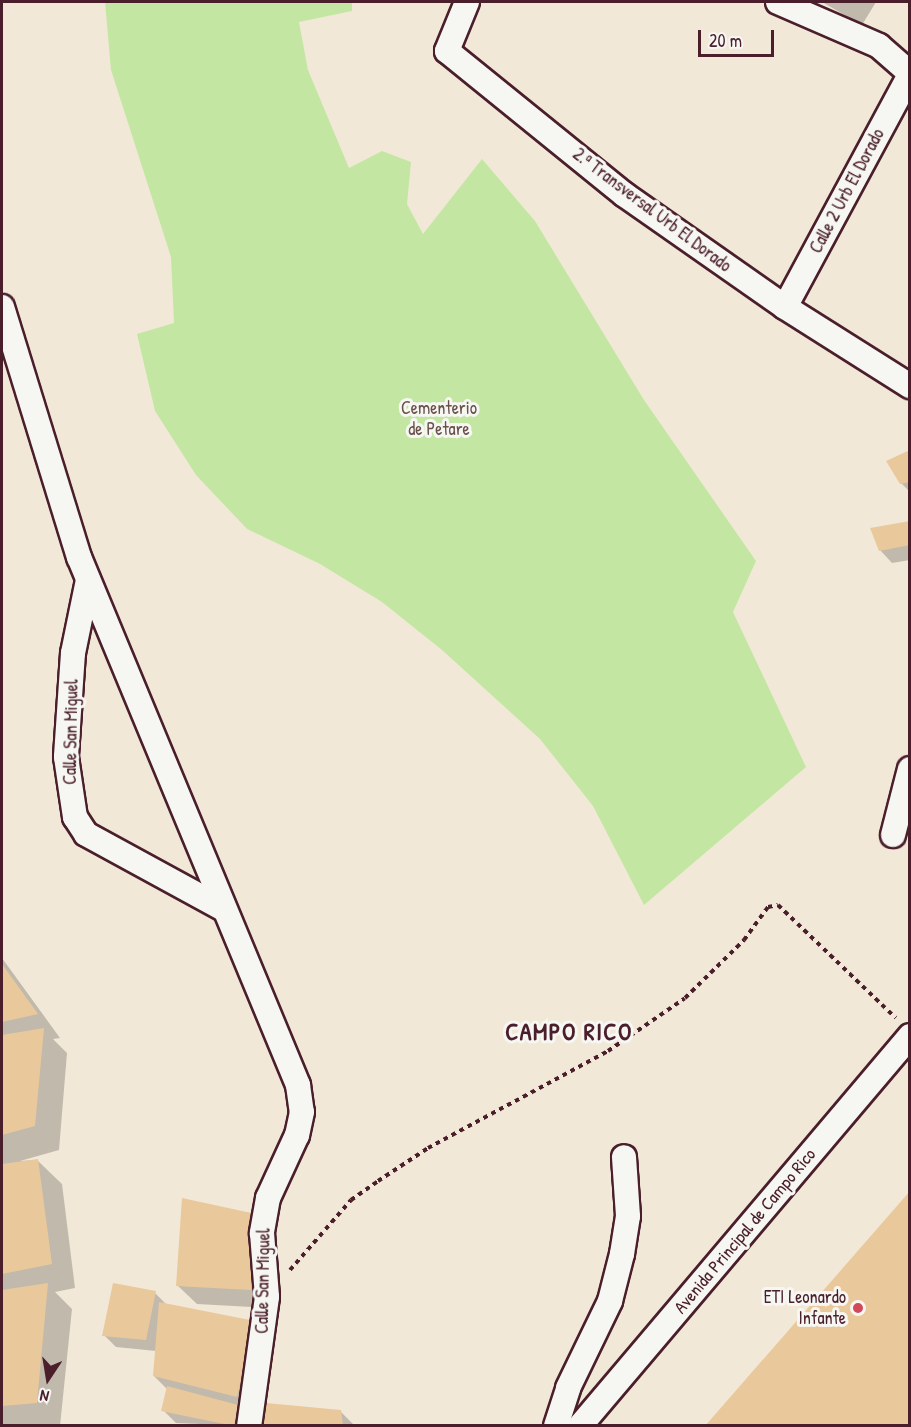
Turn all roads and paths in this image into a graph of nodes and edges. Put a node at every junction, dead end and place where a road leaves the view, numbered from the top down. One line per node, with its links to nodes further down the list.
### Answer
1 (467, 2): 5 (street, 2.ª Transversal Urb El Dorado)
2 (778, 2): 3 (street)
3 (909, 74): 5 (street, Calle 2 Urb El Dorado)
4 (2, 307): 7 (street, Calle San Miguel)
5 (784, 307): 6 (street, 2.ª Transversal Urb El Dorado)
6 (909, 387)
7 (88, 580): 10 (street, Calle San Miguel); 10 (street, Calle San Miguel)
8 (909, 769): 9 (street)
9 (893, 835)
10 (222, 908): 13 (street, Calle San Miguel)
11 (905, 1030): 13 (path); 16 (street, Avenida Principal de Campo Rico)
12 (624, 1157): 15 (street)
13 (267, 1298): 14 (street, Calle San Miguel)
14 (249, 1425)
15 (556, 1425)
16 (579, 1425)

